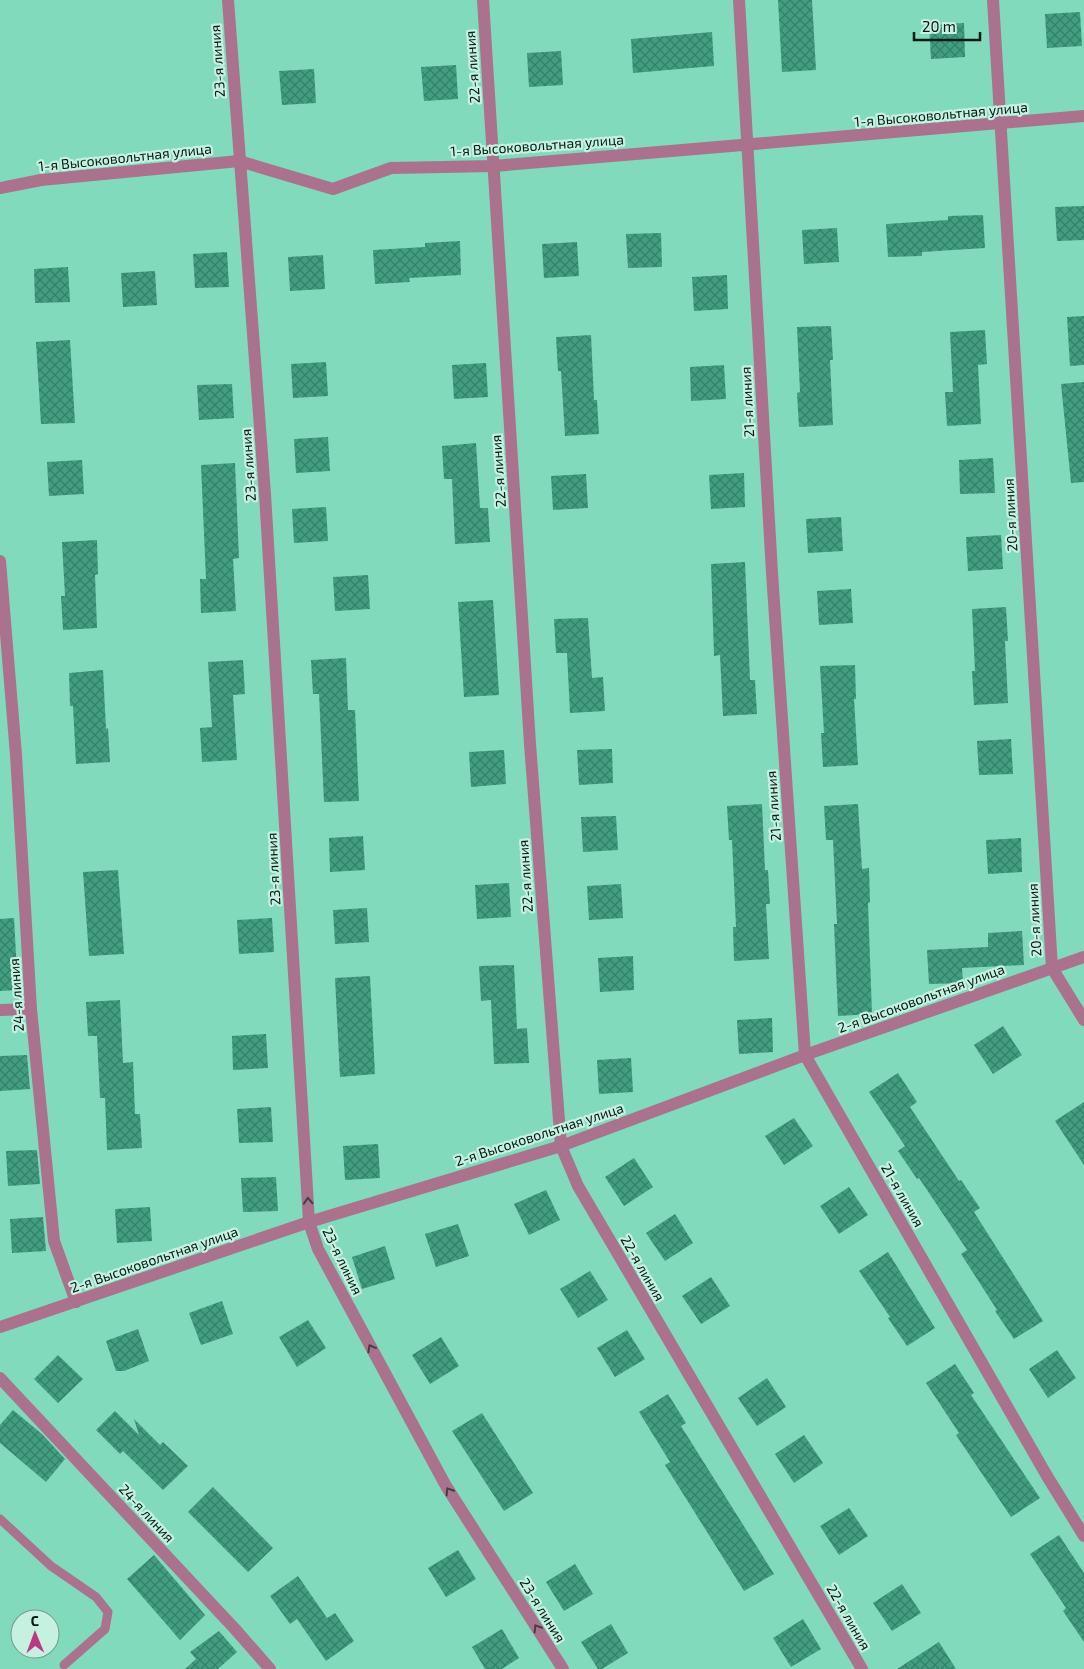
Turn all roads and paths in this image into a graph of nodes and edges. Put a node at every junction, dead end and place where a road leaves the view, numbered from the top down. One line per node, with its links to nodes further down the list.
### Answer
1 (228, 0): 8 (street, 23-я линия)
2 (483, 0): 9 (street, 22-я линия)
3 (739, 0): 7 (street, 21-я линия)
4 (993, 0): 6 (street, 20-я линия)
5 (1084, 116): 6 (street, 1-я Высоковольтная улица)
6 (1002, 124): 7 (street, 1-я Высоковольтная улица); 13 (street, 20-я линия)
7 (747, 144): 9 (street, 1-я Высоковольтная улица); 17 (street, 21-я линия)
8 (240, 161): 9 (street, 1-я Высоковольтная улица); 10 (street, 1-я Высоковольтная улица); 19 (street, 23-я линия, one-way to 8)
9 (494, 166): 18 (street, 22-я линия)
10 (0, 188)
11 (0, 561): 14 (street, 24-я линия)
12 (1084, 958): 13 (street, 2-я Высоковольтная улица)
13 (1052, 968): 16 (street, 20-я линия); 17 (street, 2-я Высоковольтная улица)
14 (31, 1009): 15 (street); 20 (street, 24-я линия)
15 (0, 1010)
16 (1084, 1020)
17 (806, 1055): 18 (street, 2-я Высоковольтная улица); 24 (street, 21-я линия)
18 (561, 1146): 19 (street, 2-я Высоковольтная улица); 28 (street, 22-я линия)
19 (309, 1222): 20 (street, 2-я Высоковольтная улица); 27 (street, 23-я линия, one-way to 19)
20 (76, 1302): 21 (street, 2-я Высоковольтная улица)
21 (0, 1327)
22 (0, 1378): 26 (street, 24-я линия)
23 (0, 1519): 25 (lane)
24 (1084, 1536)
25 (64, 1664)
26 (270, 1669)
27 (563, 1669)
28 (862, 1669)

